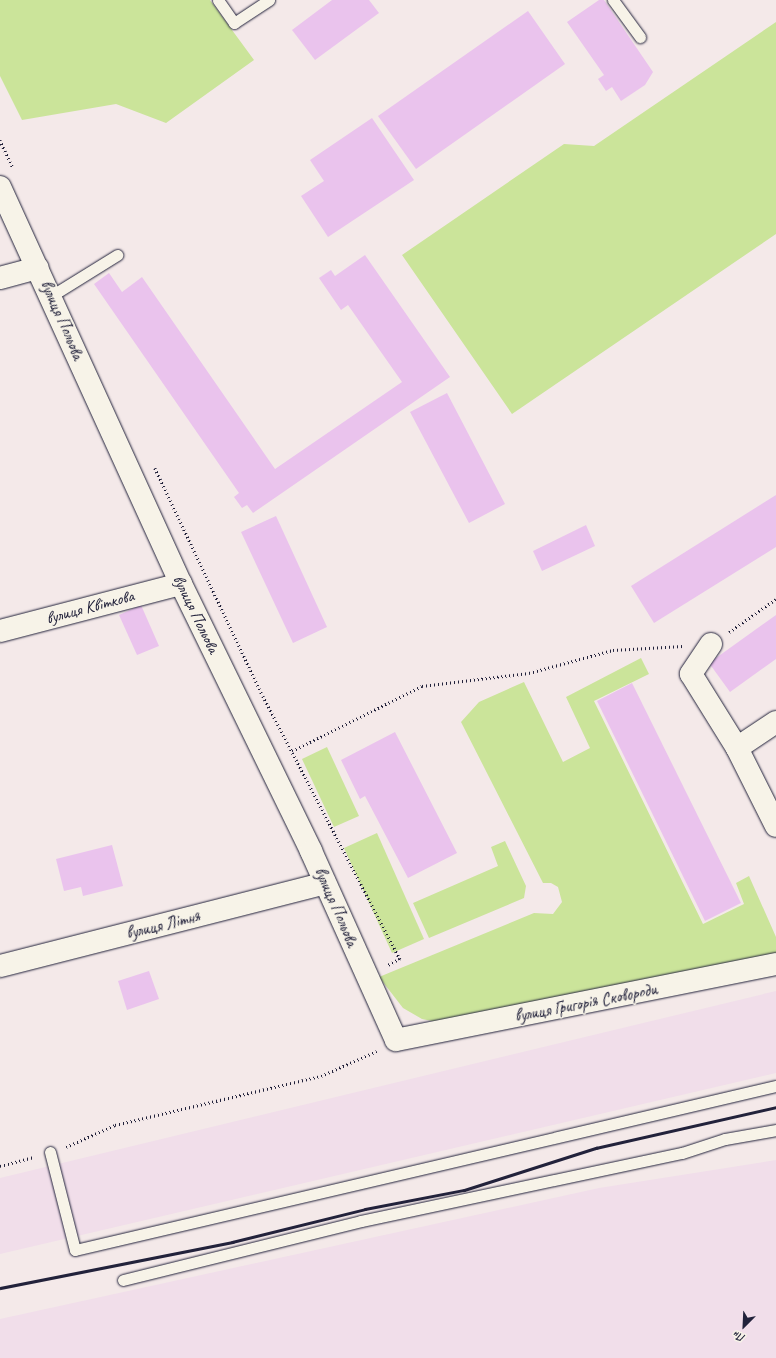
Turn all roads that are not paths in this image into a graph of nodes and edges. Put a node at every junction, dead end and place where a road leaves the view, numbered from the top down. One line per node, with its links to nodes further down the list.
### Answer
1 (218, 0): 2 (lane)
2 (269, 0)
3 (613, 0): 4 (lane)
4 (640, 37)
5 (8, 181): 7 (street, вулиця Польова)
6 (117, 255): 9 (lane)
7 (38, 268): 8 (street); 9 (street, вулиця Польова)
8 (0, 278)
9 (51, 296): 10 (street, вулиця Польова)
10 (181, 584): 11 (street, вулиця Квіткова); 16 (street, вулиця Польова)
11 (0, 631)
12 (711, 644): 14 (street)
13 (776, 722): 14 (street)
14 (737, 748): 15 (street)
15 (776, 826)
16 (325, 883): 18 (street, вулиця Літня); 19 (street, вулиця Польова)
17 (776, 964): 19 (street, вулиця Григорія Сковороди)
18 (0, 966)
19 (396, 1040)
20 (776, 1086): 22 (lane)
21 (776, 1130): 23 (lane)
22 (50, 1152)
23 (123, 1280)

